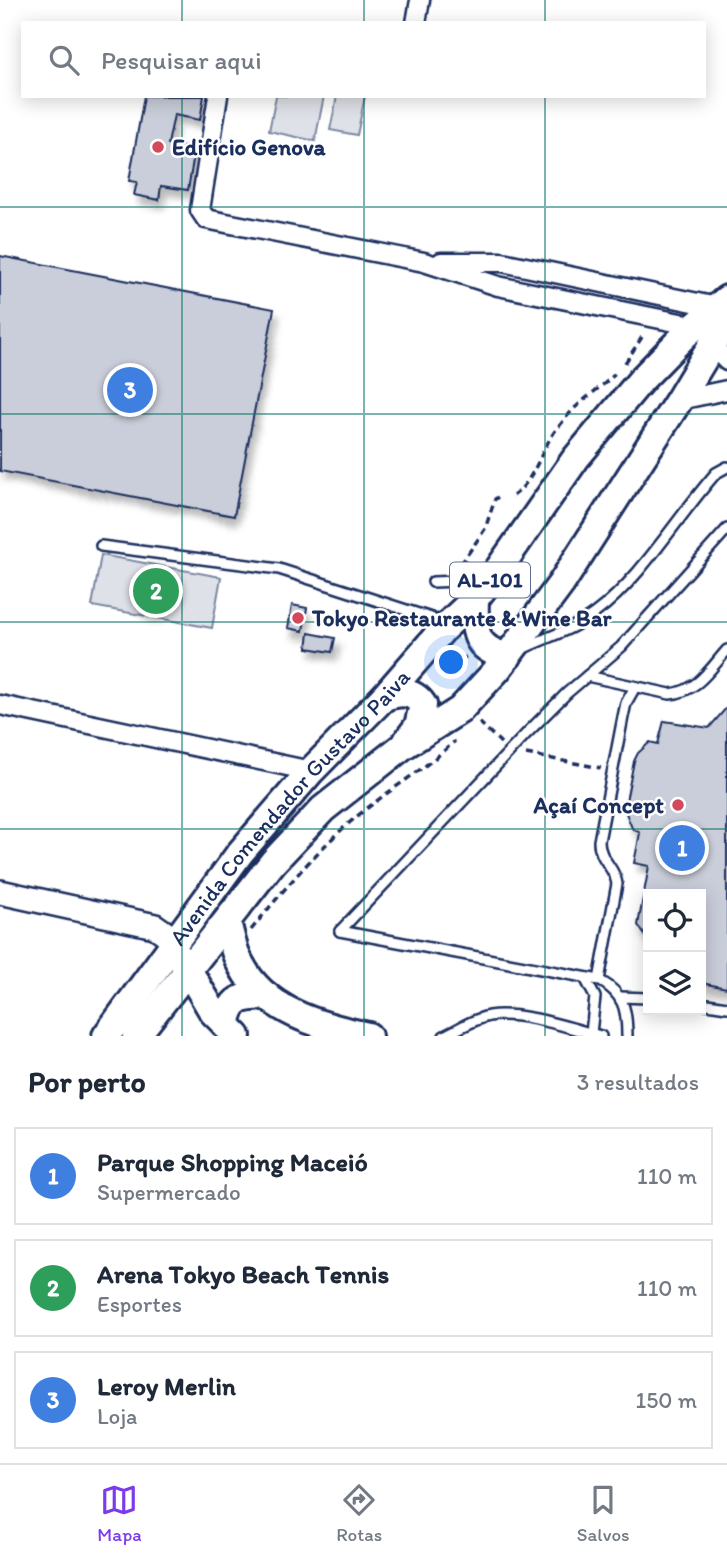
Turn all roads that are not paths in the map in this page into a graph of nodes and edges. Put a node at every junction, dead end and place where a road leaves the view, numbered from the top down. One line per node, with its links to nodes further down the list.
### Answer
1 (420, 0): 2 (street)
2 (416, 21)
3 (218, 98): 4 (street)
4 (424, 262): 5 (street); 6 (street)
5 (724, 309): 6 (main road, Avenida Comendador Gustavo Paiva / AL-101)
6 (711, 345): 8 (main road, Avenida Comendador Gustavo Paiva / AL-101); 13 (main road, Avenida Comendador Gustavo Paiva / AL-101)
7 (727, 390): 8 (street)
8 (679, 400): 16 (main road, Avenida Comendador Gustavo Paiva / AL-101)
9 (727, 467): 16 (lane)
10 (727, 529): 17 (lane)
11 (101, 547): 14 (lane)
12 (433, 582): 13 (lane)
13 (479, 593): 14 (main road, Avenida Comendador Gustavo Paiva / AL-101); 16 (main road)
14 (444, 628): 19 (main road, Avenida Comendador Gustavo Paiva / AL-101)
15 (727, 650): 18 (lane)
16 (508, 656): 21 (main road, Avenida Comendador Gustavo Paiva / AL-101)
17 (587, 676): 18 (lane); 27 (lane)
18 (635, 687): 28 (lane)
19 (384, 697): 21 (main road); 22 (main road, Avenida Comendador Gustavo Paiva / AL-101)
20 (0, 705): 22 (street)
21 (403, 746): 24 (main road, Avenida Comendador Gustavo Paiva / AL-101)
22 (311, 771): 25 (main road, Avenida Comendador Gustavo Paiva / AL-101)
23 (0, 892): 25 (street)
24 (227, 922): 26 (main road, Avenida Comendador Gustavo Paiva / AL-101); 29 (main road)
25 (174, 944): 26 (main road); 36 (main road, Avenida Comendador Gustavo Paiva / AL-101)
26 (188, 973): 34 (main road); 37 (main road, Avenida Comendador Gustavo Paiva / AL-101)
27 (585, 978): 28 (lane); 35 (lane)
28 (599, 981): 30 (lane)
29 (267, 996): 34 (main road); 38 (main road)
30 (620, 997): 31 (lane); 41 (lane)
31 (643, 998)
32 (706, 1004): 33 (lane)
33 (727, 1007)
34 (232, 1031)
35 (591, 1033): 39 (lane); 40 (lane)
36 (106, 1036)
37 (136, 1036)
38 (368, 1036)
39 (444, 1036)
40 (601, 1036)
41 (627, 1036)

